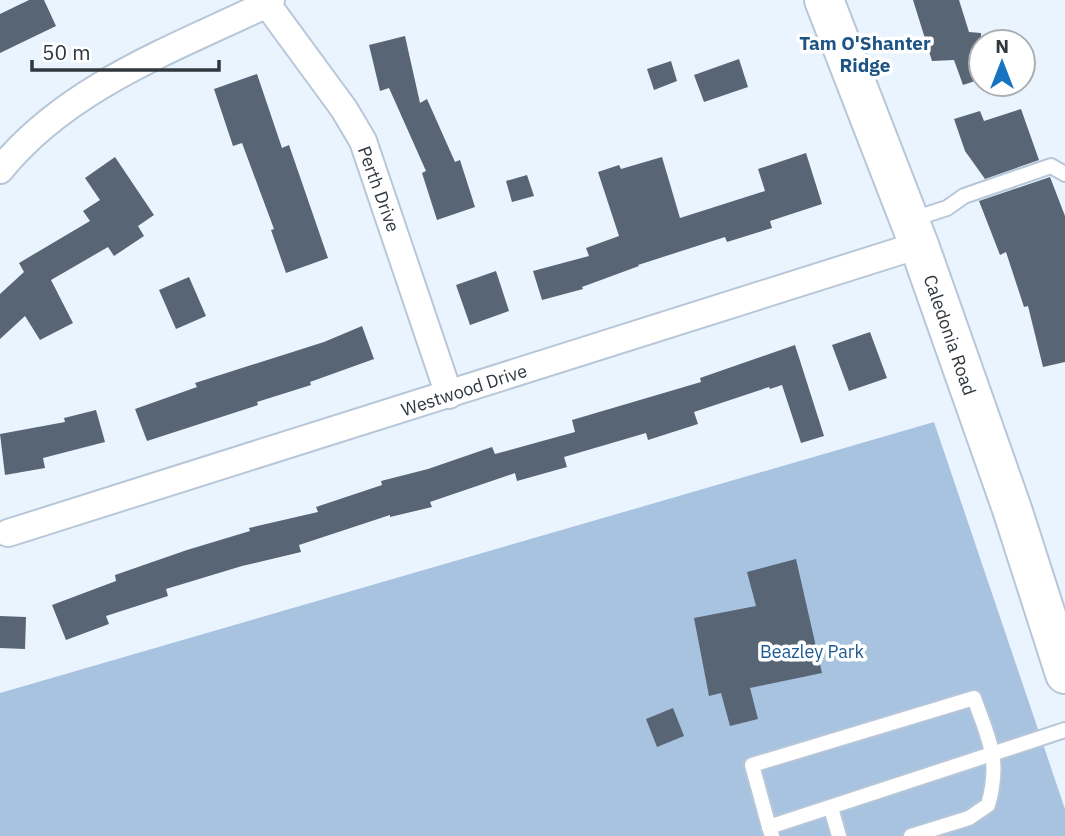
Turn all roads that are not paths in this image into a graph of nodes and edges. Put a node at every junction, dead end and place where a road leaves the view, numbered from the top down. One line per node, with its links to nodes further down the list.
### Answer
1 (824, 0): 5 (street, Caledonia Road)
2 (269, 2): 3 (street); 6 (street, Perth Drive)
3 (4, 157)
4 (1065, 174): 5 (lane)
5 (914, 233): 6 (street, Westwood Drive); 8 (street, Caledonia Road)
6 (449, 395): 7 (street, Westwood Drive)
7 (8, 533)
8 (1065, 674)
9 (1065, 730): 10 (lane)
10 (994, 754): 11 (lane); 12 (lane); 14 (lane)
11 (831, 808): 12 (lane); 13 (lane)
12 (771, 831)
13 (839, 836)
14 (911, 836)

